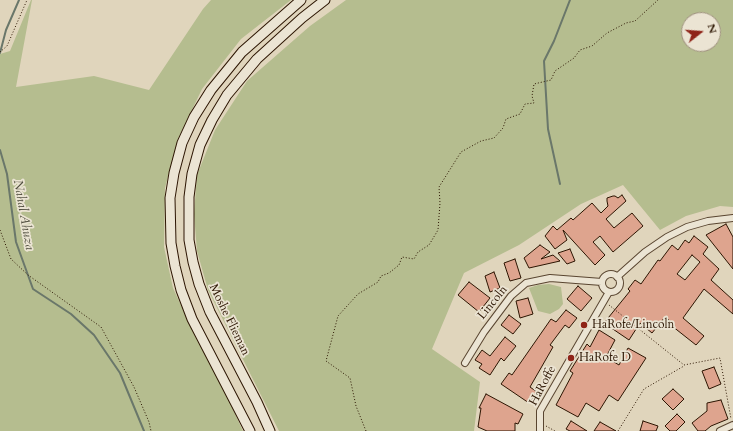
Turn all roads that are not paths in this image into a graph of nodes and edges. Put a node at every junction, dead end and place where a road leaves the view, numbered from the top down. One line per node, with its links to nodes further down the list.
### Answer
1 (301, 0): 9 (main road)
2 (325, 0): 10 (main road, Moshe Flieman)
3 (733, 218): 4 (street)
4 (617, 277): 5 (street); 6 (street)
5 (602, 282): 6 (street); 7 (street, Lincoln)
6 (609, 292): 11 (street, HaRoffe)
7 (465, 363)
8 (732, 425): 12 (street)
9 (250, 431)
10 (270, 431)
11 (540, 431)
12 (720, 431)

